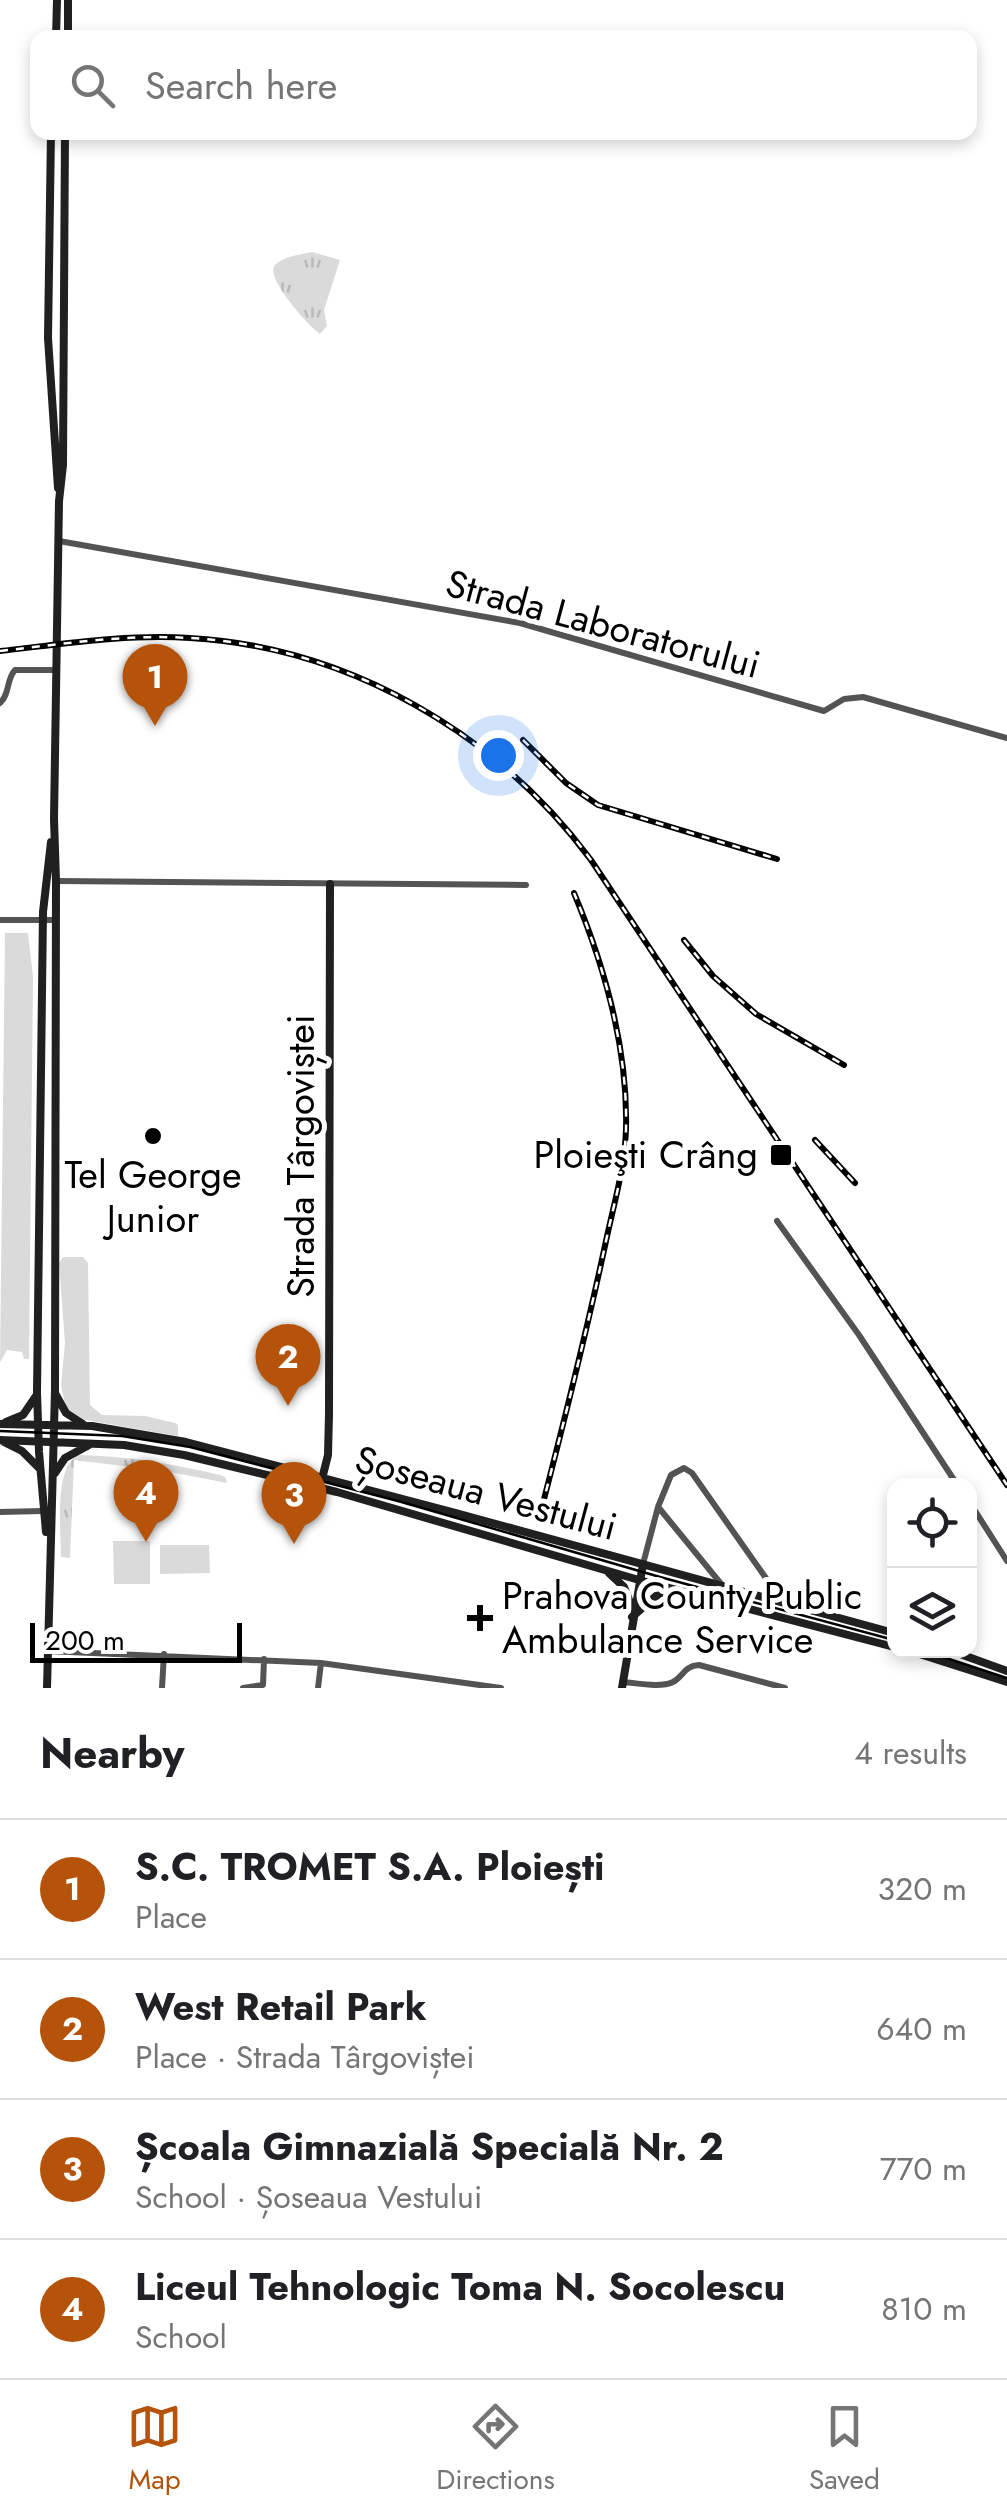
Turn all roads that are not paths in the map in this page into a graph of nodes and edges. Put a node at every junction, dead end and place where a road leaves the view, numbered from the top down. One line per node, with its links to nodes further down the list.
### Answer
1 (57, 0): 3 (main road)
2 (68, 0): 4 (main road)
3 (56, 30)
4 (68, 30)
5 (51, 140): 7 (main road)
6 (65, 140): 7 (main road)
7 (60, 501): 8 (main road)
8 (59, 541): 9 (main road); 11 (street, Strada Laboratorului)
9 (57, 670): 10 (street); 12 (main road)
10 (0, 704)
11 (1007, 738)
12 (51, 881): 13 (street); 16 (main road); 17 (main road)
13 (330, 884): 14 (street); 29 (main road, Strada Târgoviștei)
14 (526, 885)
15 (0, 920): 16 (street)
16 (43, 920): 17 (street); 20 (main road)
17 (56, 920): 19 (main road)
18 (777, 1220): 34 (street)
19 (54, 1390): 23 (main road); 24 (main road)
20 (38, 1392): 21 (main road); 22 (main road)
21 (0, 1424): 22 (main road, Șoseaua Vestului)
22 (38, 1424): 23 (main road, Șoseaua Vestului); 26 (main road)
23 (54, 1425): 24 (main road, Șoseaua Vestului); 27 (main road)
24 (92, 1426): 31 (main road, Șoseaua Vestului)
25 (0, 1440): 26 (main road, Șoseaua Vestului); 30 (main road)
26 (38, 1442): 27 (main road, Șoseaua Vestului); 30 (main road)
27 (54, 1442): 28 (main road, Șoseaua Vestului); 32 (main road)
28 (94, 1444): 32 (main road); 36 (main road, Șoseaua Vestului)
29 (328, 1455): 31 (main road); 33 (main road, Strada Târgoviștei); 35 (main road)
30 (40, 1469): 39 (main road)
31 (309, 1474): 33 (main road, Șoseaua Vestului)
32 (53, 1478): 41 (main road)
33 (323, 1478): 35 (main road, Șoseaua Vestului); 36 (main road, Strada Târgoviștei)
34 (953, 1478)
35 (340, 1482): 43 (main road, Șoseaua Vestului)
36 (320, 1488): 44 (main road, Șoseaua Vestului)
37 (658, 1507): 43 (street); 46 (street); 49 (street)
38 (0, 1512): 39 (street)
39 (43, 1512): 41 (main road)
40 (977, 1514): 42 (street)
41 (48, 1546): 53 (main road)
42 (1007, 1561)
43 (643, 1564): 45 (main road); 46 (main road, Șoseaua Vestului)
44 (605, 1570): 45 (main road, Șoseaua Vestului); 50 (main road)
45 (639, 1580): 47 (main road, Șoseaua Vestului); 50 (main road)
46 (722, 1585): 48 (street); 49 (main road, Șoseaua Vestului)
47 (681, 1592): 48 (main road, Șoseaua Vestului); 50 (main road)
48 (718, 1601): 52 (main road, Șoseaua Vestului)
49 (782, 1601): 51 (main road, Șoseaua Vestului)
50 (632, 1617): 62 (main road)
51 (887, 1631)
52 (887, 1645)
53 (47, 1651): 54 (street); 64 (main road)
54 (164, 1654): 57 (street); 65 (street)
55 (932, 1658): 61 (main road)
56 (971, 1658): 59 (main road)
57 (264, 1659): 58 (street); 66 (street)
58 (321, 1663): 60 (street); 67 (street)
59 (1007, 1671)
60 (424, 1677): 68 (street); 69 (street)
61 (1007, 1682)
62 (623, 1685): 63 (street)
63 (674, 1685): 70 (street)
64 (47, 1688)
65 (162, 1688)
66 (243, 1688)
67 (318, 1688)
68 (422, 1688)
69 (500, 1688)
70 (786, 1688)

